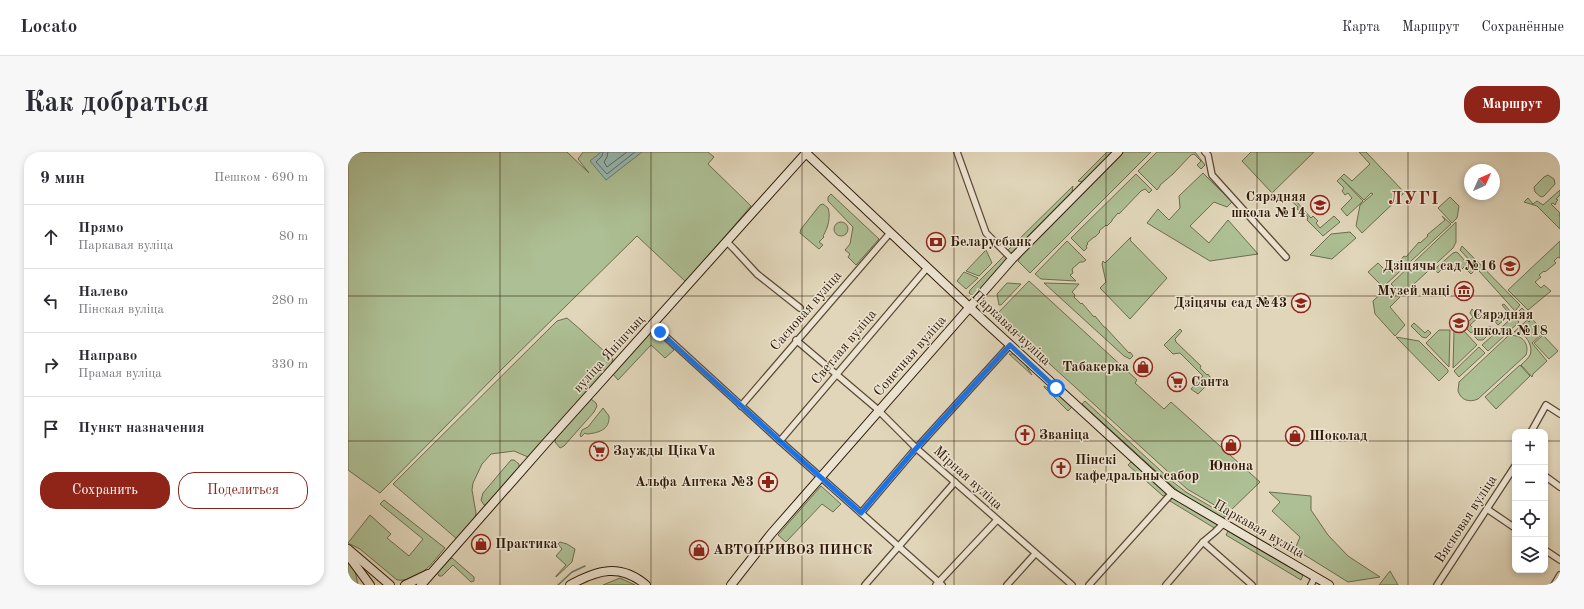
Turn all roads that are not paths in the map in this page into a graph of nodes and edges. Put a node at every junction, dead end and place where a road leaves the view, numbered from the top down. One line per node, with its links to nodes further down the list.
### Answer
1 (957, 152): 8 (street)
2 (1118, 152): 8 (street, Сонечная вуліца)
3 (1205, 152): 7 (street)
4 (806, 153): 5 (street, Паркавая вуліца); 6 (street, вуліца Янішчыц)
5 (890, 233): 9 (street, Паркавая вуліца); 13 (street, Сасновая вуліца)
6 (727, 242): 10 (street); 12 (street, вуліца Янішчыц)
7 (1286, 257)
8 (1012, 260): 11 (street, Сонечная вуліца)
9 (928, 268): 11 (street, Паркавая вуліца); 15 (street, Светлая вуліца)
10 (800, 308)
11 (970, 308): 14 (street, Паркавая вуліца); 17 (street, Сонечная вуліца)
12 (653, 325): 16 (street); 40 (street, вуліца Янішчыц)
13 (796, 340): 15 (street, Мірная вуліца); 16 (street, Сасновая вуліца)
14 (1010, 345): 21 (street); 27 (street, Паркавая вуліца)
15 (836, 374): 17 (street, Мірная вуліца); 20 (street, Светлая вуліца)
16 (741, 406): 20 (street)
17 (878, 411): 21 (street, Мірная вуліца); 23 (street, Сонечная вуліца)
18 (1560, 414): 19 (street)
19 (1533, 429)
20 (780, 441): 23 (street)
21 (916, 448): 25 (street, Мірная вуліца); 29 (street)
22 (1512, 471): 28 (street, Вясновая вуліца)
23 (821, 477): 29 (street); 50 (street, Сонечная вуліца)
24 (1548, 478): 26 (street)
25 (955, 482): 30 (street, Мірная вуліца); 34 (street)
26 (1560, 487)
27 (1172, 493): 31 (street, Паркавая вуліца); 54 (street)
28 (1487, 509): 32 (street); 59 (street, Вясновая вуліца)
29 (861, 513): 34 (street)
30 (997, 520): 37 (street, Мірная вуліца); 43 (street)
31 (1223, 524): 33 (street); 42 (street, Паркавая вуліца)
32 (1512, 526)
33 (1203, 542): 55 (street); 56 (street)
34 (899, 547): 43 (street); 51 (street)
35 (348, 549): 45 (street)
36 (1548, 552): 39 (street)
37 (1035, 554): 52 (street); 53 (street, Мірная вуліца)
38 (348, 555): 44 (street)
39 (1560, 560)
40 (431, 573): 46 (street); 47 (street, вуліца Янішчыц)
41 (1560, 575): 60 (street)
42 (1315, 577): 57 (street); 58 (street, Паркавая вуліца)
43 (939, 584)
44 (370, 585)
45 (390, 585)
46 (406, 585)
47 (421, 585)
48 (570, 585): 49 (street)
49 (646, 585)
50 (731, 585)
51 (865, 585)
52 (1007, 585)
53 (1072, 585)
54 (1088, 585)
55 (1166, 585)
56 (1252, 585)
57 (1311, 585)
58 (1329, 585)
59 (1438, 585)
60 (1554, 585)

